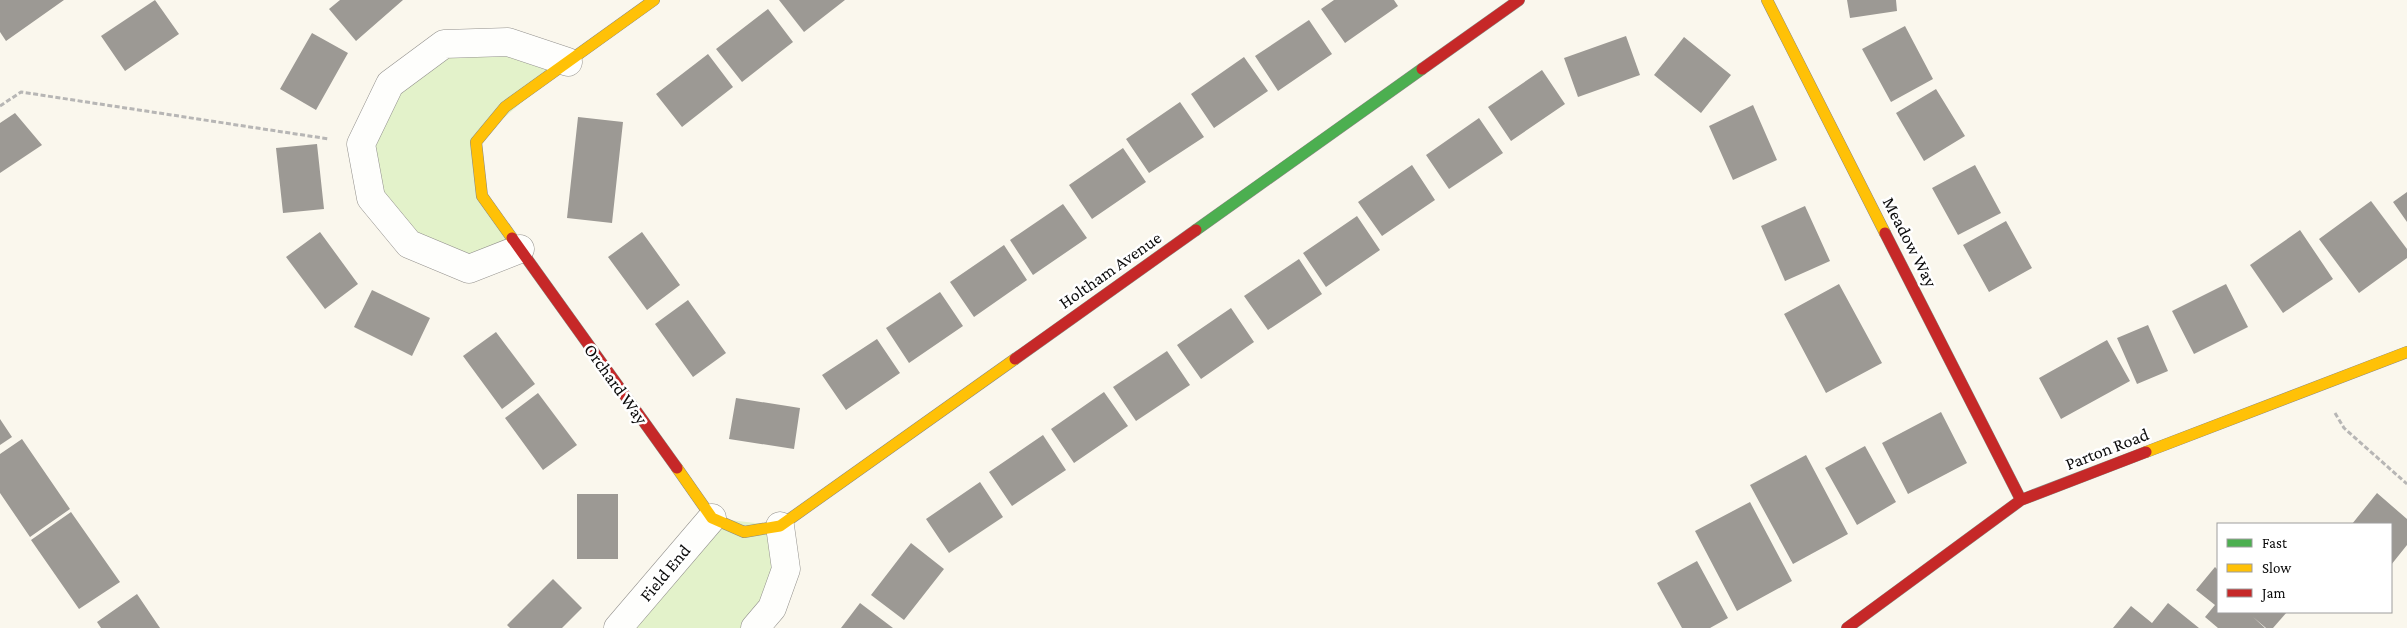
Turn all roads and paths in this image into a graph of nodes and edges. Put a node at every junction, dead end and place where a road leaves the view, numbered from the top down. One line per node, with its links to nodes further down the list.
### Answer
1 (654, 0): 4 (street, Orchard Way)
2 (1519, 0): 13 (street, Holtham Avenue)
3 (1767, 0): 11 (street, Meadow Way)
4 (568, 62): 6 (street); 7 (street, Orchard Way)
5 (0, 106): 6 (path)
6 (361, 144): 7 (street)
7 (520, 249): 12 (street, Orchard Way)
8 (2407, 352): 9 (street, Parton Road)
9 (2320, 387): 10 (path); 11 (street, Parton Road)
10 (2407, 484)
11 (2021, 500): 16 (street, Parton Road)
12 (712, 518): 13 (street, Holtham Avenue); 14 (street, Field End)
13 (780, 526): 15 (street)
14 (618, 628)
15 (755, 628)
16 (1847, 628)

